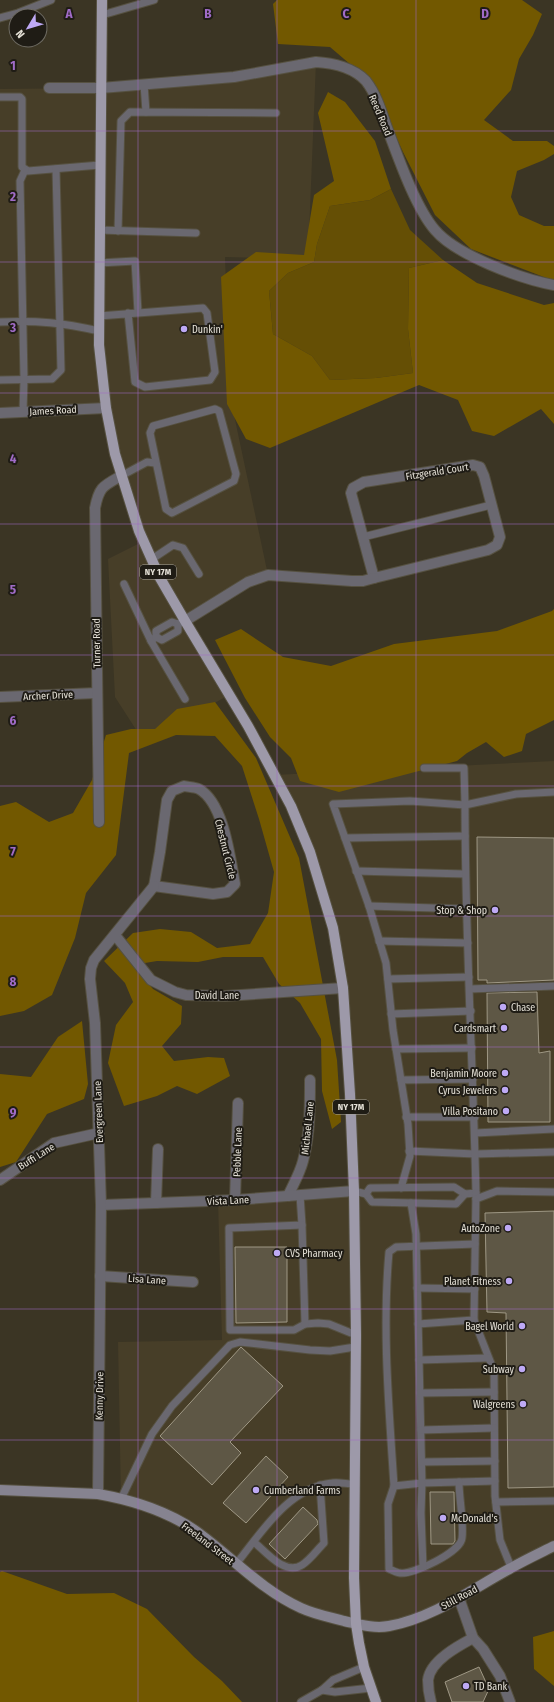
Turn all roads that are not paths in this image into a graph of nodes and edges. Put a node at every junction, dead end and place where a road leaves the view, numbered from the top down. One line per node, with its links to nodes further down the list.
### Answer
1 (51, 0): 5 (lane)
2 (102, 0): 4 (main road, NY 17M)
3 (154, 0): 4 (lane)
4 (102, 15): 8 (main road, NY 17M)
5 (0, 18)
6 (144, 84): 8 (street, Reed Road); 10 (lane); 19 (street, Reed Road)
7 (48, 88): 8 (street, Reed Road)
8 (101, 88): 12 (main road, NY 17M)
9 (0, 97): 14 (lane)
10 (146, 112): 11 (lane); 16 (lane)
11 (276, 113)
12 (100, 165): 13 (lane); 15 (main road, NY 17M)
13 (56, 169): 14 (lane); 25 (lane)
14 (25, 170): 23 (lane)
15 (99, 230): 16 (lane); 18 (main road, NY 17M)
16 (118, 231): 17 (lane)
17 (196, 233)
18 (99, 263): 20 (lane); 22 (main road, NY 17M)
19 (554, 285)
20 (138, 312): 21 (lane); 21 (lane)
21 (128, 313): 22 (lane)
22 (99, 316): 26 (main road, NY 17M)
23 (23, 320): 24 (lane); 25 (lane); 27 (lane)
24 (0, 322)
25 (60, 323): 26 (lane); 27 (lane)
26 (99, 331): 29 (main road, NY 17M)
27 (24, 379): 28 (lane); 30 (lane)
28 (0, 380)
29 (106, 408): 30 (street, James Road); 33 (main road, NY 17M)
30 (23, 412): 31 (street, James Road)
31 (0, 413)
32 (156, 463): 32 (lane); 33 (lane)
33 (121, 476): 36 (main road, NY 17M); 42 (street, Turner Road)
34 (491, 505): 35 (lane); 35 (street, Fitzgerald Court); 38 (street, Fitzgerald Court)
35 (364, 538): 38 (street, Fitzgerald Court)
36 (152, 559): 37 (lane); 40 (main road, NY 17M)
37 (199, 574)
38 (374, 578): 40 (street, Fitzgerald Court)
39 (124, 584): 41 (lane)
40 (181, 623): 41 (lane); 41 (lane); 62 (main road, NY 17M)
41 (154, 639): 44 (lane)
42 (97, 693): 43 (street, Archer Drive); 48 (street, Turner Road)
43 (0, 697)
44 (185, 699)
45 (424, 768): 47 (lane)
46 (554, 792): 47 (lane)
47 (465, 805): 49 (lane); 50 (lane)
48 (99, 822)
49 (465, 836): 50 (lane); 52 (lane)
50 (345, 838): 51 (lane)
51 (356, 871): 52 (lane); 54 (lane)
52 (465, 874): 55 (lane)
53 (154, 886): 53 (street, Chestnut Circle); 56 (street, Chestnut Circle)
54 (369, 906): 55 (lane); 57 (lane)
55 (467, 909): 58 (lane)
56 (115, 935): 62 (street, David Lane); 75 (street, Evergreen Lane)
57 (380, 941): 58 (lane); 60 (lane)
58 (468, 943): 59 (lane)
59 (469, 978): 60 (lane); 63 (lane)
60 (388, 979): 65 (lane)
61 (554, 986): 63 (lane)
62 (343, 988): 83 (main road, NY 17M)
63 (470, 989): 64 (lane)
64 (471, 1010): 65 (lane); 66 (lane)
65 (391, 1014): 67 (lane)
66 (472, 1048): 67 (lane); 68 (lane)
67 (396, 1049): 70 (lane)
68 (474, 1079): 70 (lane); 73 (lane)
69 (310, 1080): 88 (street, Michael Lane)
70 (401, 1080): 72 (lane)
71 (238, 1103): 90 (street, Pebble Lane)
72 (406, 1117): 73 (lane); 79 (lane)
73 (475, 1117): 76 (lane)
74 (554, 1129): 76 (lane)
75 (99, 1133): 81 (street, Buffi Lane); 93 (street, Evergreen Lane)
76 (475, 1133): 80 (lane)
77 (158, 1149): 91 (street)
78 (554, 1152): 80 (lane)
79 (410, 1154): 80 (lane); 82 (lane)
80 (475, 1154): 89 (lane)
81 (0, 1180)
82 (401, 1188): 85 (lane); 86 (lane)
83 (354, 1191): 85 (lane); 87 (street, Vista Lane); 105 (main road, NY 17M)
84 (554, 1192): 89 (lane)
85 (366, 1194): 92 (lane)
86 (465, 1194): 89 (lane); 92 (lane)
87 (300, 1195): 88 (street, Vista Lane); 94 (lane)
88 (288, 1196): 90 (street, Vista Lane)
89 (476, 1196): 95 (lane)
90 (235, 1200): 91 (street, Vista Lane)
91 (156, 1203): 93 (street, Vista Lane)
92 (411, 1203): 96 (lane)
93 (101, 1205): 97 (street, Evergreen Lane)
94 (302, 1224): 103 (lane); 103 (lane)
95 (475, 1244): 96 (lane); 100 (lane)
96 (416, 1245): 99 (lane); 120 (lane)
97 (100, 1276): 98 (street, Lisa Lane); 101 (street, Evergreen Lane)
98 (193, 1282)
99 (417, 1288): 100 (lane); 104 (lane)
100 (475, 1289): 102 (lane)
101 (100, 1298): 122 (street, Kenny Drive)
102 (474, 1320): 104 (lane); 107 (lane)
103 (305, 1324): 105 (lane)
104 (418, 1324): 108 (lane)
105 (356, 1335): 106 (main road, NY 17M)
106 (356, 1347): 118 (main road, NY 17M); 123 (lane)
107 (488, 1358): 108 (lane); 109 (lane)
108 (419, 1360): 110 (lane)
109 (494, 1392): 110 (lane); 111 (lane)
110 (420, 1393): 112 (lane)
111 (494, 1428): 112 (lane); 113 (lane)
112 (421, 1430): 114 (lane)
113 (495, 1461): 114 (lane); 115 (lane)
114 (422, 1462): 117 (lane)
115 (495, 1481): 116 (lane); 125 (lane)
116 (459, 1482): 117 (lane); 129 (lane)
117 (422, 1483): 120 (lane); 129 (lane)
118 (354, 1484): 119 (lane); 132 (main road, NY 17M)
119 (320, 1485): 126 (lane); 126 (lane)
120 (394, 1486): 129 (lane)
121 (0, 1490): 122 (main road, Freeland Street)
122 (98, 1494): 123 (main road, Freeland Street)
123 (121, 1499): 128 (main road, Freeland Street)
124 (554, 1501): 125 (lane)
125 (496, 1502): 130 (lane)
126 (254, 1542): 128 (lane)
127 (554, 1546): 130 (main road, Still Road)
128 (236, 1564): 132 (main road, Freeland Street)
129 (423, 1567)
130 (511, 1568): 131 (main road, Still Road)
131 (459, 1598): 132 (main road, Still Road); 133 (street)
132 (356, 1624): 134 (main road, NY 17M)
133 (473, 1638): 139 (street); 140 (street)
134 (364, 1667): 135 (main road, NY 17M); 136 (lane)
135 (371, 1688): 136 (lane); 138 (main road, NY 17M)
136 (322, 1690): 137 (lane)
137 (301, 1702)
138 (376, 1702)
139 (431, 1702)
140 (510, 1702)

